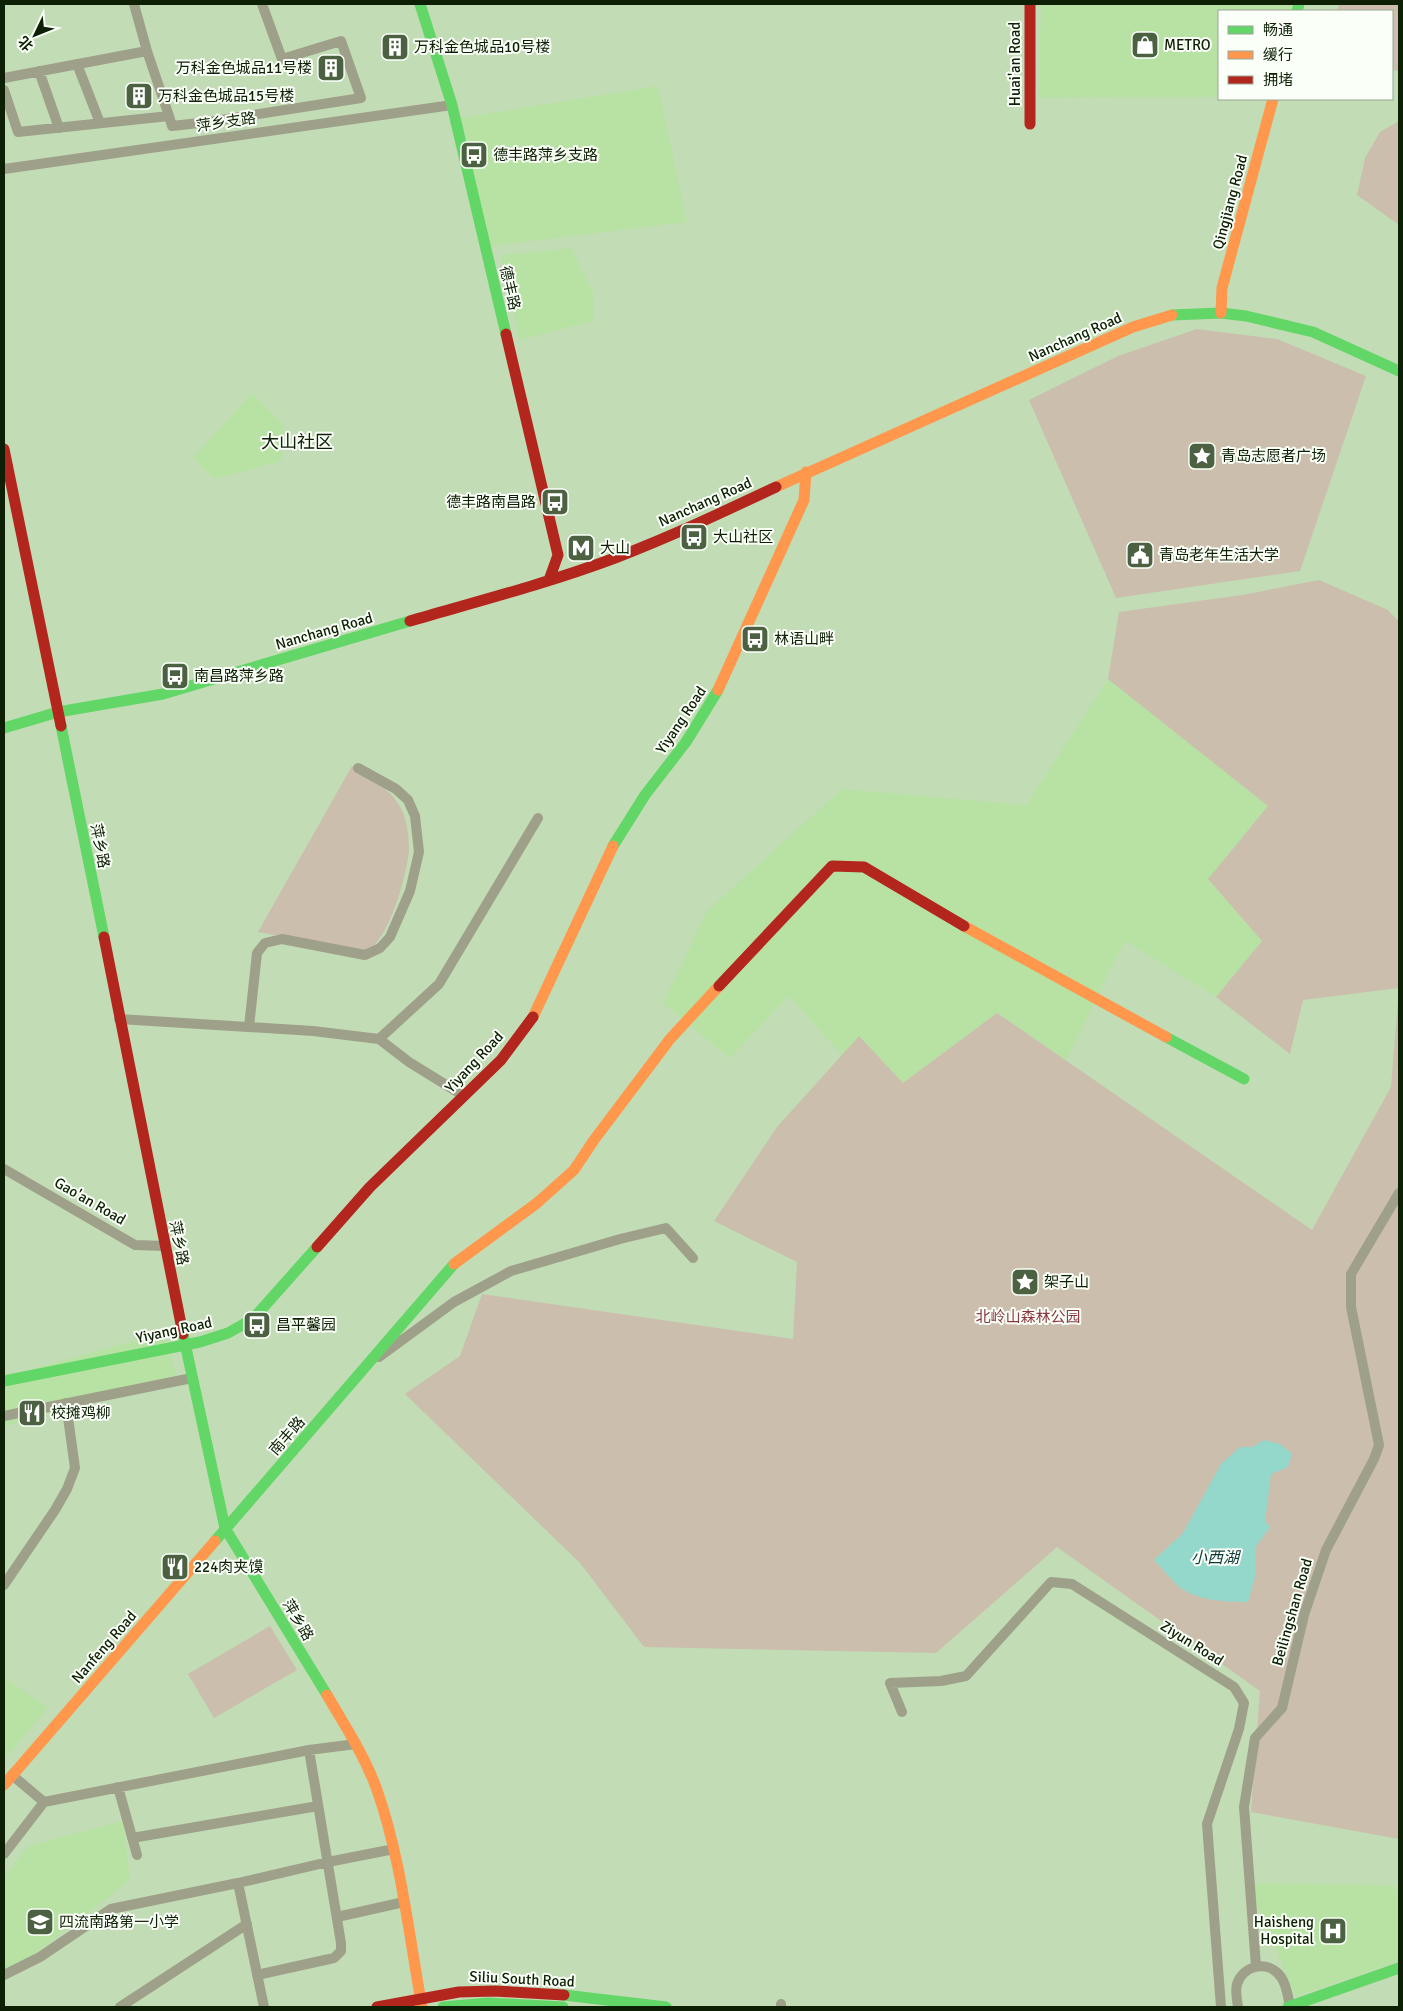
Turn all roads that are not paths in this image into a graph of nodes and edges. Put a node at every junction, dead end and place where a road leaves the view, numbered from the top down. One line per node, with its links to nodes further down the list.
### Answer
1 (134, 4): 5 (street)
2 (262, 4): 13 (street)
3 (420, 4): 11 (main road, 德丰路)
4 (1030, 4): 16 (main road, Huai'an Road)
5 (146, 51): 6 (street); 12 (street)
6 (78, 64): 7 (street); 15 (street)
7 (39, 71): 8 (street); 17 (street)
8 (4, 78)
9 (4, 90): 17 (street)
10 (1273, 100): 21 (main road, Qingjiang Road)
11 (452, 105): 18 (street, 萍乡支路); 25 (main road, 德丰路)
12 (169, 116): 14 (street); 15 (street)
13 (220, 120): 14 (street); 18 (street)
14 (208, 122): 19 (street)
15 (100, 123): 17 (street)
16 (1030, 124)
17 (59, 128)
18 (224, 137): 19 (street, 萍乡支路)
19 (214, 139): 20 (street, 萍乡支路)
20 (4, 169)
21 (1221, 313): 22 (main road, Nanchang Road); 24 (main road, Nanchang Road)
22 (1399, 371)
23 (4, 449): 26 (main road, 萍乡路)
24 (806, 472): 25 (main road, Nanchang Road); 34 (main road, Yiyang Road)
25 (549, 580): 26 (main road, Nanchang Road)
26 (58, 712): 27 (main road, Nanchang Road); 30 (main road, 萍乡路)
27 (4, 728)
28 (358, 768): 31 (street)
29 (538, 818): 32 (street)
30 (118, 1019): 31 (street); 37 (main road, 萍乡路)
31 (249, 1027): 32 (street)
32 (379, 1039): 34 (street)
33 (1244, 1079): 40 (main road, 南丰路)
34 (464, 1096): 39 (main road, Yiyang Road)
35 (4, 1169): 37 (street, Gao'an Road)
36 (1399, 1193): 64 (street, Beilingshan Road)
37 (164, 1246): 39 (main road, 萍乡路)
38 (693, 1258): 40 (street)
39 (184, 1344): 41 (main road, 萍乡路); 42 (main road, Yiyang Road)
40 (370, 1364): 45 (main road, 南丰路)
41 (192, 1378): 43 (street); 45 (main road, 萍乡路)
42 (4, 1381)
43 (66, 1403): 44 (street); 46 (street)
44 (4, 1416)
45 (226, 1528): 48 (main road, 萍乡路); 50 (main road, Nanfeng Road)
46 (4, 1585)
47 (902, 1712): 77 (street, Ziyun Road)
48 (356, 1744): 49 (street); 56 (main road, 萍乡路)
49 (309, 1750): 52 (street); 54 (street)
50 (12, 1775): 51 (main road, Nanfeng Road); 53 (street)
51 (4, 1785)
52 (118, 1787): 53 (street); 55 (street)
53 (44, 1802): 57 (street)
54 (318, 1806): 55 (street); 59 (street)
55 (132, 1838): 58 (street)
56 (394, 1849): 59 (street); 61 (main road, 萍乡路)
57 (4, 1854)
58 (137, 1855)
59 (328, 1862): 60 (street); 62 (street)
60 (238, 1883): 63 (street); 66 (street)
61 (404, 1902): 62 (street); 69 (main road, 萍乡路)
62 (337, 1917): 67 (street)
63 (246, 1924): 67 (street); 71 (street)
64 (1256, 1966): 78 (street); 79 (street)
65 (1399, 1968): 70 (main road)
66 (4, 1975)
67 (257, 1975): 72 (street)
68 (1399, 1979): 80 (main road)
69 (421, 2003): 73 (main road, Siliu South Road); 76 (main road, Siliu South Road)
70 (1305, 2005): 79 (main road)
71 (120, 2007)
72 (264, 2007)
73 (377, 2007)
74 (443, 2007): 75 (main road, Siliu South Road)
75 (563, 2007)
76 (666, 2007)
77 (1221, 2007)
78 (1238, 2007)
79 (1289, 2007)
80 (1319, 2007)

